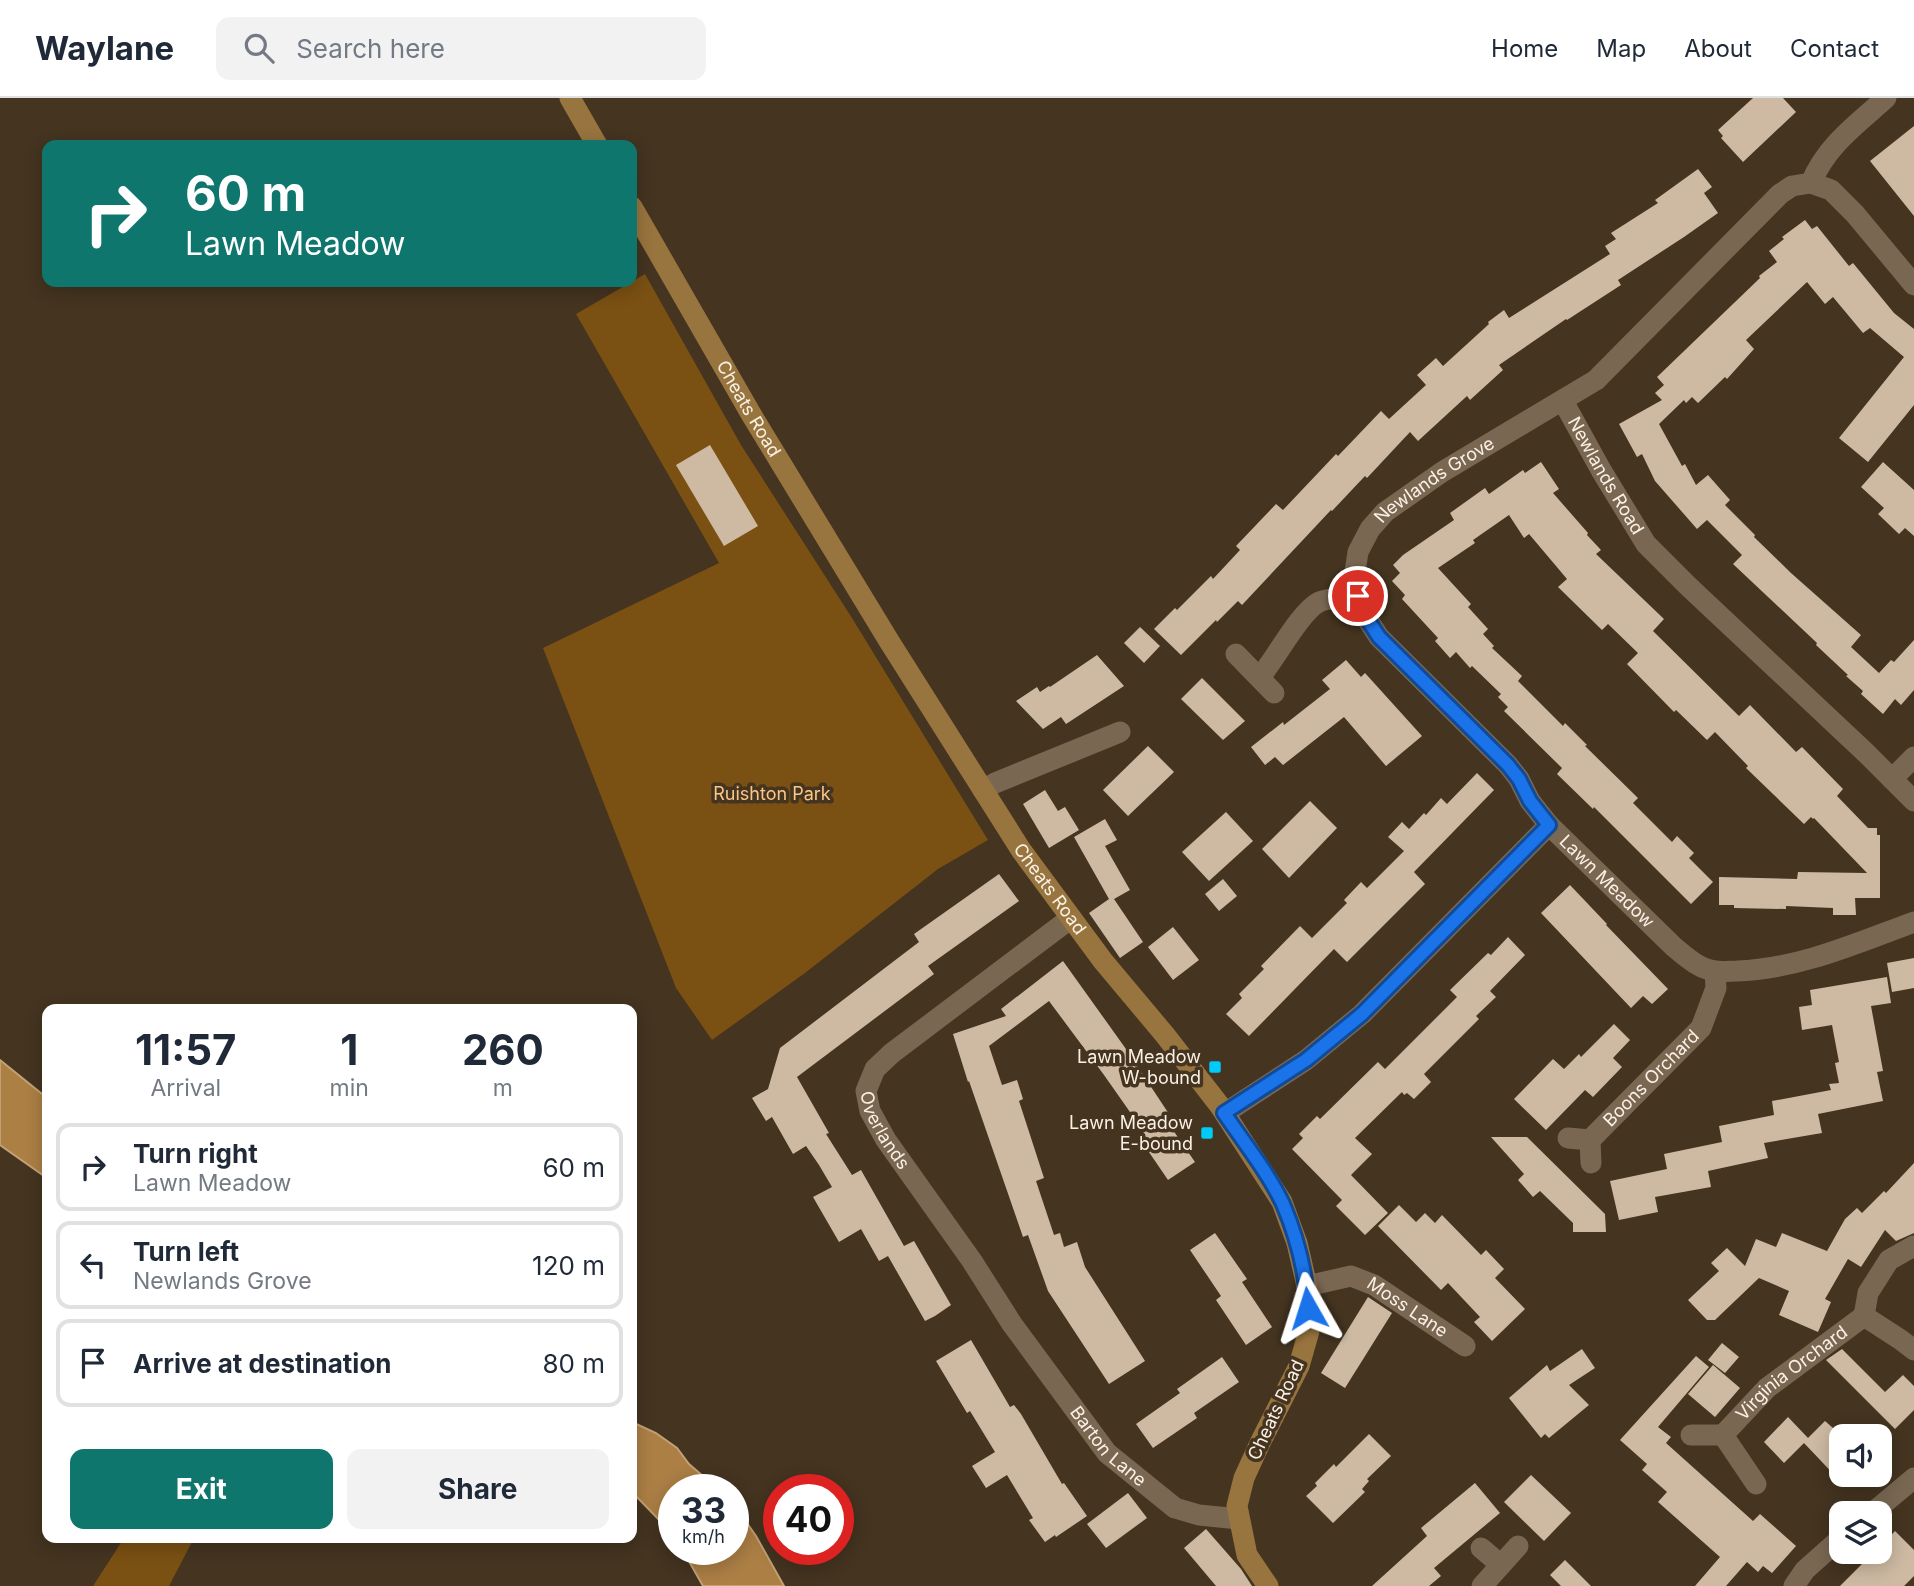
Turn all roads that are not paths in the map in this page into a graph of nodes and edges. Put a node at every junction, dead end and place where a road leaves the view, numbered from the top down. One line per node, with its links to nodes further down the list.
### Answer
1 (570, 98): 3 (street)
2 (1886, 98): 4 (street)
3 (594, 140)
4 (1811, 183): 6 (street); 7 (street, Newlands Road)
5 (637, 216): 15 (street, Cheats Road)
6 (1914, 285)
7 (1563, 401): 8 (street, Newlands Grove); 14 (street, Newlands Road)
8 (1358, 596): 10 (street); 17 (street, Newlands Grove)
9 (1236, 654): 10 (street)
10 (1260, 677): 11 (street)
11 (1274, 693)
12 (1119, 732): 15 (street)
13 (1914, 758): 14 (street)
14 (1892, 779): 16 (street, Newlands Road)
15 (983, 790): 18 (street, Cheats Road)
16 (1914, 802)
17 (1549, 825): 20 (street, Lawn Meadow); 21 (street, Lawn Meadow)
18 (1071, 918): 21 (street, Cheats Road); 28 (street, Overlands)
19 (1914, 922): 20 (street, Lawn Meadow)
20 (1715, 971): 23 (street, Boons Orchard)
21 (1224, 1113): 26 (street, Cheats Road)
22 (1568, 1138): 23 (street, Boons Orchard)
23 (1590, 1140): 24 (street, Boons Orchard)
24 (1591, 1163)
25 (1914, 1246): 27 (street, Virginia Orchard)
26 (1307, 1286): 29 (street, Moss Lane); 36 (street, Cheats Road)
27 (1864, 1316): 30 (street, Virginia Orchard); 32 (street, Virginia Orchard)
28 (1012, 1324): 36 (street, Barton Lane)
29 (1465, 1346)
30 (1914, 1350)
31 (1691, 1435): 32 (street, Virginia Orchard)
32 (1723, 1435): 34 (street, Virginia Orchard)
33 (1913, 1481): 35 (street)
34 (1756, 1484)
35 (1888, 1501)
36 (1239, 1520): 41 (street, Cheats Road)
37 (1518, 1546): 40 (street)
38 (1481, 1549): 40 (street)
39 (1829, 1549): 43 (street)
40 (1501, 1565): 42 (street)
41 (1268, 1586)
42 (1482, 1586)
43 (1794, 1586)

